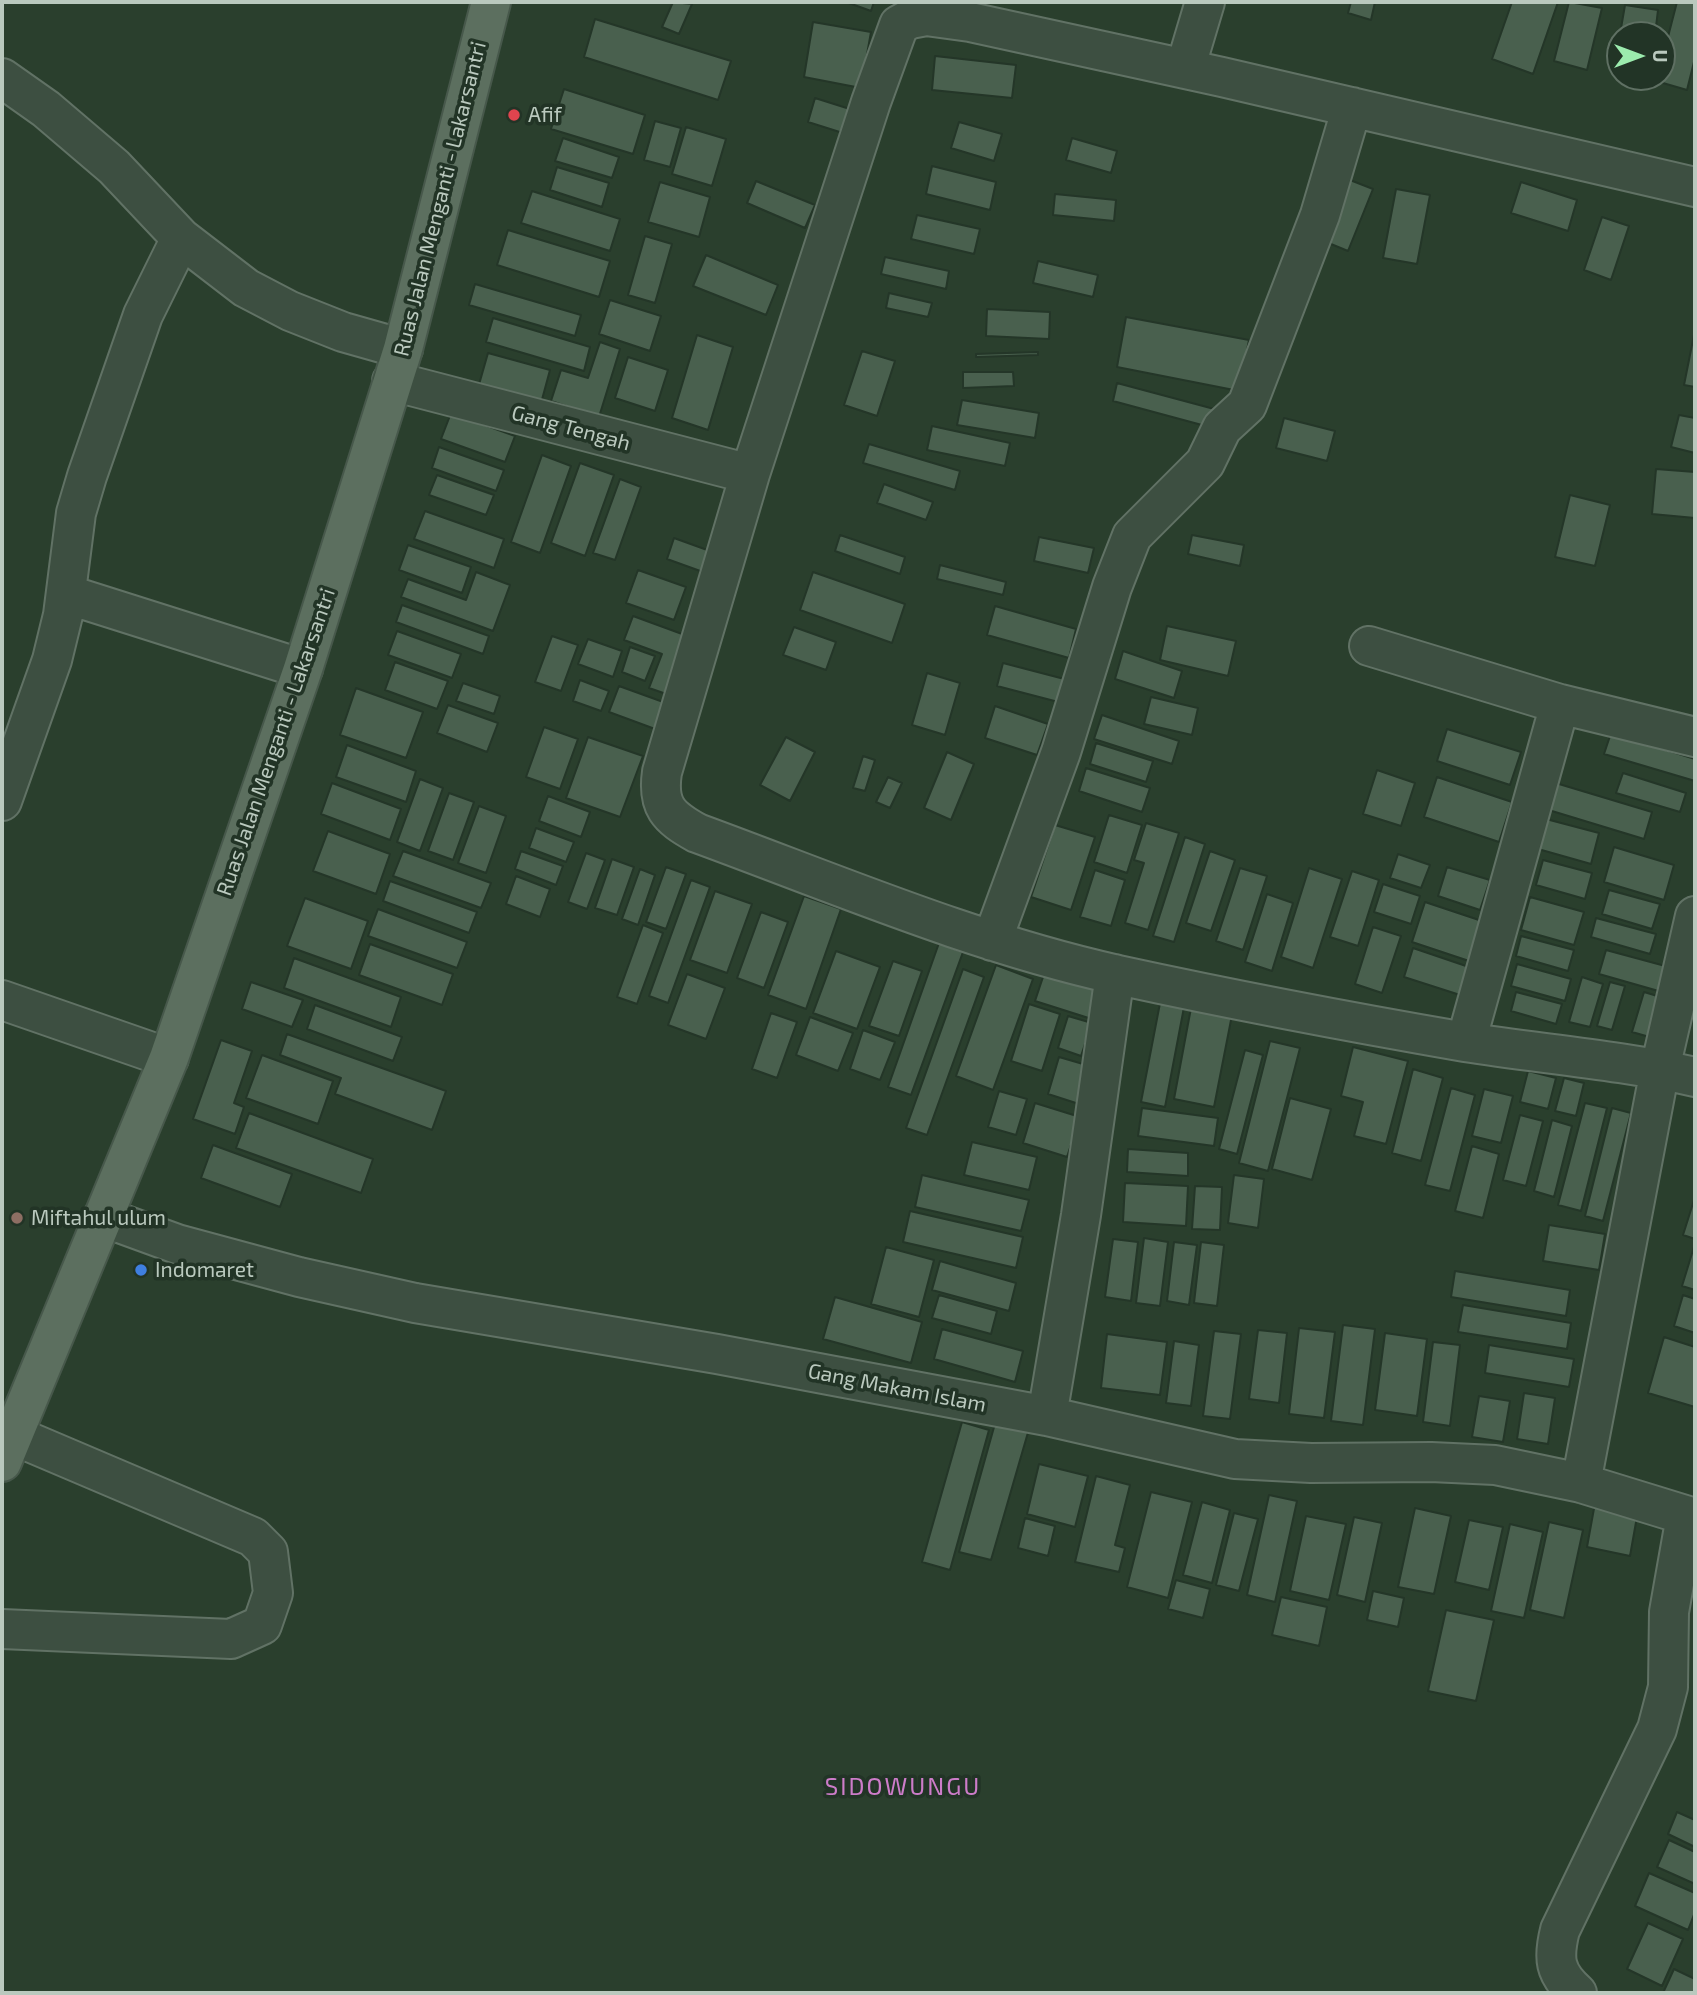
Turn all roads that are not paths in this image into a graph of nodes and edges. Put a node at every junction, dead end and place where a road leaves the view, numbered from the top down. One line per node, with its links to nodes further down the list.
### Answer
1 (491, 2): 8 (main road, Ruas Jalan Menganti - Lakarsantri)
2 (1205, 2): 3 (street)
3 (1185, 69): 5 (street); 9 (street)
4 (2, 78): 7 (street, Gang Tengah)
5 (1352, 107): 6 (street); 17 (street)
6 (1695, 187)
7 (181, 238): 8 (street, Gang Tengah); 10 (street)
8 (397, 365): 9 (street, Gang Tengah); 12 (main road, Ruas Jalan Menganti - Lakarsantri)
9 (750, 474): 17 (street)
10 (66, 594): 12 (street); 15 (street)
11 (1368, 646): 13 (street)
12 (303, 669): 21 (main road, Ruas Jalan Menganti - Lakarsantri)
13 (1560, 704): 14 (street); 20 (street)
14 (1695, 737)
15 (2, 801)
16 (1695, 916): 22 (street)
17 (992, 941): 18 (street)
18 (1115, 974): 20 (street); 24 (street)
19 (2, 1000): 21 (street)
20 (1466, 1042): 22 (street)
21 (169, 1058): 23 (main road, Ruas Jalan Menganti - Lakarsantri)
22 (1678, 1073): 26 (street)
23 (103, 1217): 24 (street, Gang Makam Islam); 25 (main road, Ruas Jalan Menganti - Lakarsantri)
24 (1047, 1416): 26 (street, Gang Makam Islam)
25 (7, 1448): 28 (street)
26 (1581, 1483): 27 (street, Gang Makam Islam)
27 (1691, 1517): 29 (street)
28 (2, 1629)
29 (1577, 1993)

